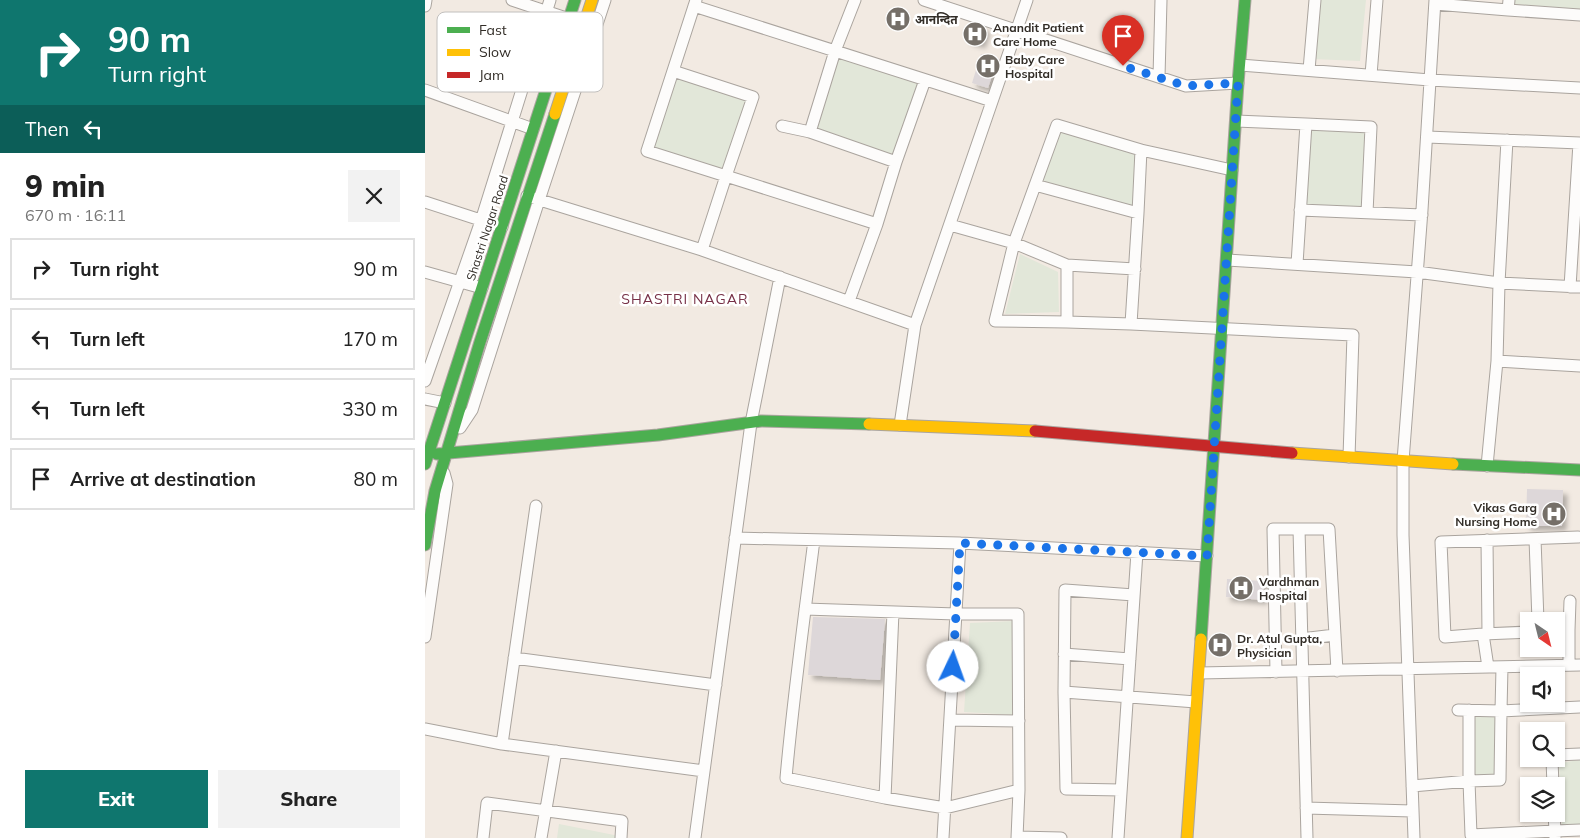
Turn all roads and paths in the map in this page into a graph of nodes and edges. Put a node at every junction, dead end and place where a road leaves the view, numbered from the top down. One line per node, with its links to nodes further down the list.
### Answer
1 (427, 0): 18 (street)
2 (512, 0): 19 (street)
3 (550, 0): 19 (street)
4 (575, 0): 20 (main road, Shastri Nagar Road)
5 (592, 0): 21 (main road)
6 (605, 0): 22 (street)
7 (855, 0): 25 (street)
8 (924, 0): 16 (street)
9 (1027, 0): 24 (street)
10 (1161, 0): 30 (street)
11 (1245, 0): 26 (main road)
12 (1315, 0): 27 (street)
13 (1377, 0): 29 (street)
14 (1435, 2): 17 (street); 32 (street)
15 (695, 3): 25 (street); 28 (street)
16 (947, 4): 24 (street)
17 (1508, 5): 23 (street)
18 (425, 6)
19 (546, 12)
20 (571, 12)
21 (588, 12)
22 (601, 12)
23 (1580, 15)
24 (1017, 31): 30 (street); 40 (street)
25 (835, 51): 31 (street); 46 (street)
26 (1239, 65): 27 (street); 33 (main road)
27 (1309, 70): 29 (street)
28 (673, 71): 53 (street); 53 (street)
29 (1371, 75): 32 (street)
30 (1159, 77): 33 (street)
31 (925, 80): 40 (street); 51 (street)
32 (1430, 80): 34 (street); 47 (street)
33 (1238, 83): 42 (main road)
34 (1580, 88)
35 (425, 90): 41 (street)
36 (520, 92): 41 (street)
37 (545, 92): 45 (main road, Shastri Nagar Road)
38 (561, 92): 55 (main road)
39 (575, 92): 56 (street)
40 (992, 101): 64 (street)
41 (511, 120): 45 (street); 62 (street)
42 (1235, 120): 43 (street); 52 (main road)
43 (1306, 124): 58 (street); 60 (street)
44 (782, 126): 46 (street)
45 (533, 129): 65 (main road, Shastri Nagar Road)
46 (810, 132): 51 (street)
47 (1427, 137): 48 (street); 61 (street)
48 (1507, 140): 49 (street); 76 (street)
49 (1580, 143): 77 (street)
50 (1141, 150): 52 (street); 54 (street); 59 (street)
51 (896, 162): 63 (street)
52 (1233, 170): 68 (main road)
53 (726, 176): 63 (street); 67 (street)
54 (1035, 185): 59 (street); 66 (street)
55 (527, 196): 56 (street); 92 (main road)
56 (539, 200): 67 (street); 92 (street)
57 (425, 202): 62 (street)
58 (1300, 210): 60 (street); 70 (street)
59 (1138, 213): 71 (street)
60 (1367, 213): 61 (street)
61 (1422, 215): 73 (street)
62 (481, 221): 65 (street); 75 (street)
63 (877, 224): 79 (street)
64 (950, 224): 66 (street); 82 (street)
65 (502, 227): 78 (main road, Shastri Nagar Road)
66 (1014, 243): 69 (street); 80 (street)
67 (702, 250): 74 (street)
68 (1227, 260): 70 (street); 83 (main road)
69 (1067, 264): 71 (street); 80 (street)
70 (1297, 264): 73 (street)
71 (1135, 269): 81 (street)
72 (425, 272): 75 (street)
73 (1417, 272): 76 (street); 95 (street)
74 (780, 277): 79 (street); 89 (street)
75 (459, 282): 78 (street); 86 (street)
76 (1499, 283): 77 (street); 84 (street)
77 (1575, 287)
78 (482, 288): 88 (main road, Shastri Nagar Road)
79 (849, 302): 82 (street)
80 (1067, 322): 81 (street)
81 (1131, 324): 83 (street)
82 (915, 325): 90 (street)
83 (1223, 328): 91 (main road); 93 (street)
84 (1497, 361): 85 (street); 96 (street)
85 (1580, 366)
86 (426, 378)
87 (425, 399): 88 (street)
88 (445, 403): 94 (main road, Shastri Nagar Road)
89 (751, 423): 90 (main road); 92 (main road); 102 (street)
90 (900, 425): 91 (main road)
91 (1215, 447): 93 (main road); 109 (main road)
92 (448, 448): 94 (main road); 97 (main road)
93 (1349, 457): 95 (main road)
94 (426, 458)
95 (1403, 461): 96 (main road); 129 (street)
96 (1487, 466): 98 (main road)
97 (442, 467): 107 (main road); 121 (street)
98 (1580, 470)
99 (536, 506): 124 (street)
100 (1299, 529): 119 (street); 122 (street); 131 (street)
101 (1578, 537): 103 (street)
102 (735, 538): 104 (street); 134 (street)
103 (1535, 539): 105 (street); 114 (street)
104 (814, 540): 106 (street); 112 (street)
105 (1487, 540): 120 (street); 120 (street)
106 (960, 543): 108 (street); 115 (street)
107 (425, 545)
108 (1137, 552): 109 (street); 110 (street)
109 (1207, 556): 133 (main road)
110 (1134, 595): 123 (street); 125 (street)
111 (1570, 600): 117 (street)
112 (805, 609): 113 (street); 152 (street)
113 (893, 612): 115 (street); 152 (street)
114 (1538, 612)
115 (956, 614): 140 (street); 141 (street)
116 (1565, 630): 117 (street)
117 (1569, 630): 126 (street)
118 (1520, 632): 120 (street)
119 (1335, 634): 122 (street); 130 (street)
120 (1485, 634): 127 (street)
121 (425, 637)
122 (1301, 639): 132 (street)
123 (1065, 654): 125 (street); 135 (street)
124 (514, 658): 134 (street); 143 (street)
125 (1130, 659): 136 (street)
126 (1575, 665): 128 (street)
127 (1488, 667): 128 (street); 129 (street)
128 (1502, 667): 139 (street)
129 (1408, 670): 130 (street); 149 (street)
130 (1337, 671): 132 (street)
131 (1276, 672): 132 (street); 133 (street)
132 (1302, 672): 154 (street)
133 (1199, 674): 137 (main road)
134 (716, 684): 147 (street)
135 (1064, 692): 136 (street); 151 (street)
136 (1128, 697): 137 (street); 151 (street)
137 (1196, 702): 168 (main road)
138 (1580, 707): 139 (street)
139 (1501, 711): 148 (street); 148 (street)
140 (951, 720): 141 (street); 153 (street)
141 (1019, 721): 150 (street)
142 (425, 730): 143 (street)
143 (502, 744): 144 (street)
144 (556, 751): 147 (street); 155 (street)
145 (1580, 754): 146 (street)
146 (1565, 755)
147 (704, 771): 164 (street)
148 (1469, 782): 149 (street); 159 (street)
149 (1412, 786): 156 (street)
150 (1019, 790): 153 (street); 160 (street)
151 (1121, 790): 167 (street)
152 (885, 798): 153 (street)
153 (945, 808): 165 (street)
154 (1306, 808): 156 (street); 169 (street)
155 (545, 810): 161 (street); 162 (street); 163 (street)
156 (1413, 810): 170 (street)
157 (1554, 822): 159 (street)
158 (1580, 830): 159 (street)
159 (1555, 835)
160 (1017, 837): 166 (street)
161 (483, 838)
162 (541, 838)
163 (621, 838)
164 (695, 838)
165 (943, 838)
166 (1061, 838)
167 (1118, 838)
168 (1187, 838)
169 (1307, 838)
170 (1414, 838)

